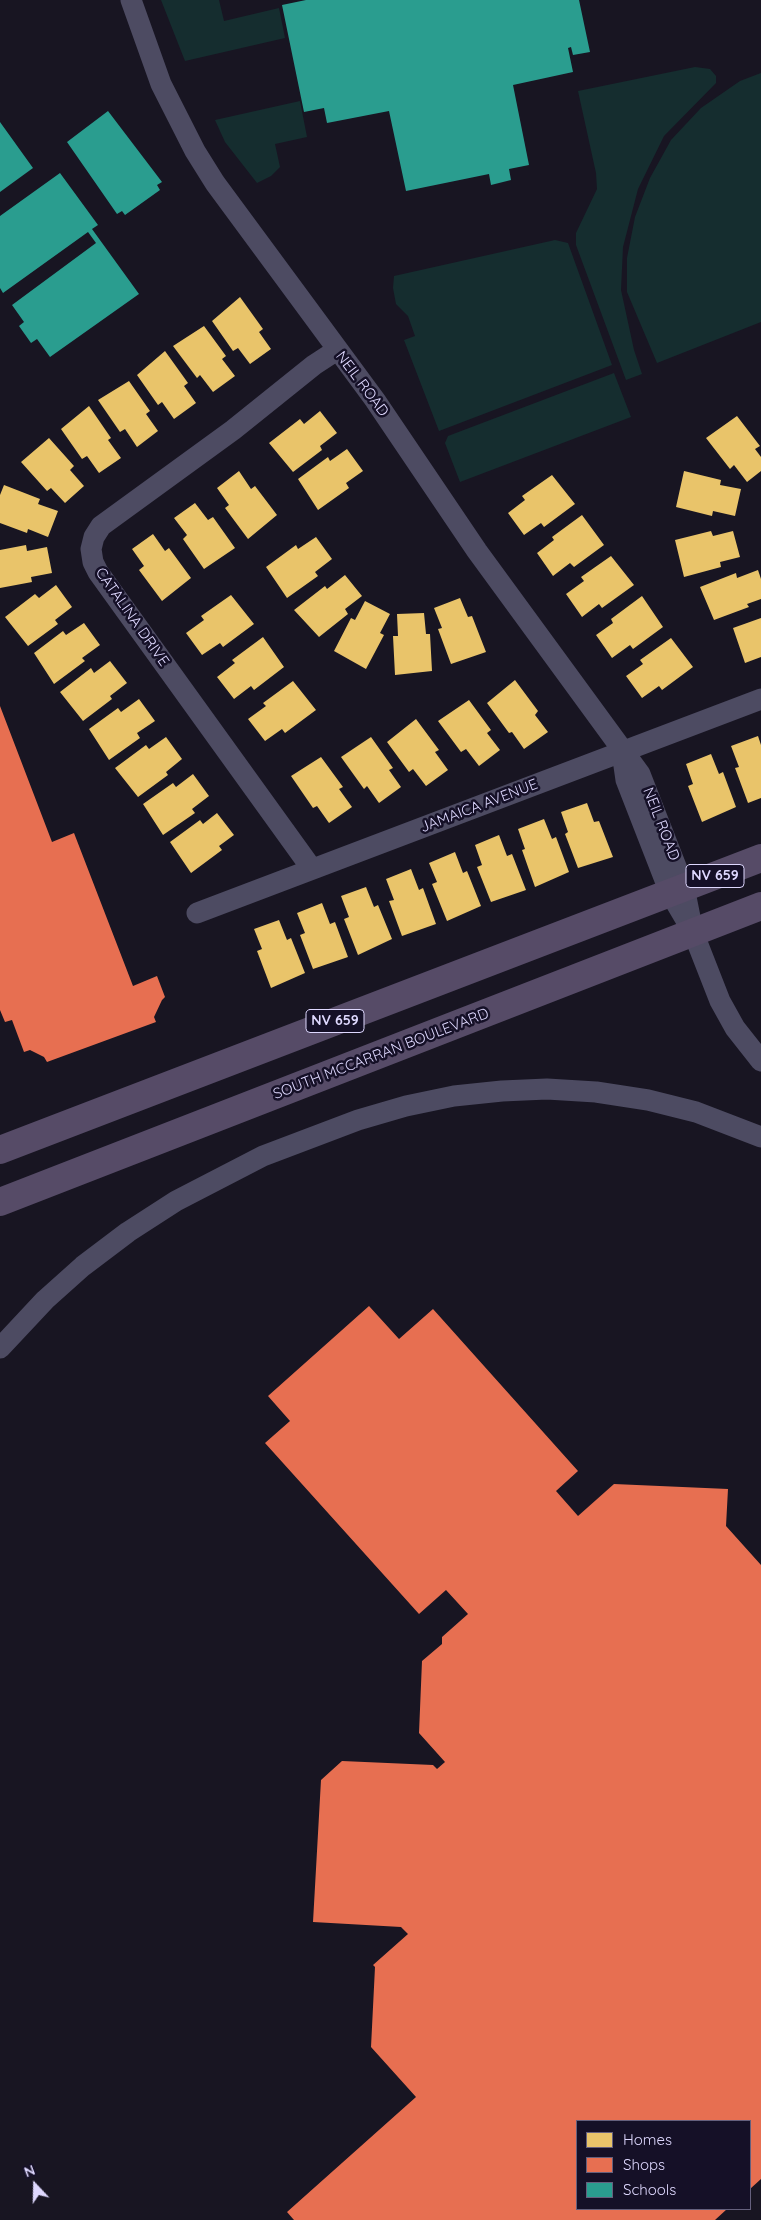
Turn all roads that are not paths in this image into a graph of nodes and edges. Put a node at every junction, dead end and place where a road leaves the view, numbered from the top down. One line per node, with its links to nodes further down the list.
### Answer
1 (131, 0): 2 (street, NEIL ROAD)
2 (337, 350): 4 (street, NEIL ROAD); 6 (street, CATALINA DRIVE)
3 (761, 699): 4 (street, JAMAICA AVENUE)
4 (622, 752): 6 (street, JAMAICA AVENUE); 7 (street, NEIL ROAD)
5 (761, 858): 7 (main road, NV 659)
6 (312, 870): 9 (street, JAMAICA AVENUE)
7 (677, 890): 10 (street, NEIL ROAD); 13 (main road, NV 659)
8 (761, 906): 10 (main road, SOUTH MCCARRAN BOULEVARD)
9 (197, 913)
10 (693, 932): 11 (street, NEIL ROAD); 14 (main road, SOUTH MCCARRAN BOULEVARD)
11 (761, 1061)
12 (761, 1137): 15 (street)
13 (0, 1150)
14 (0, 1202)
15 (0, 1348)

